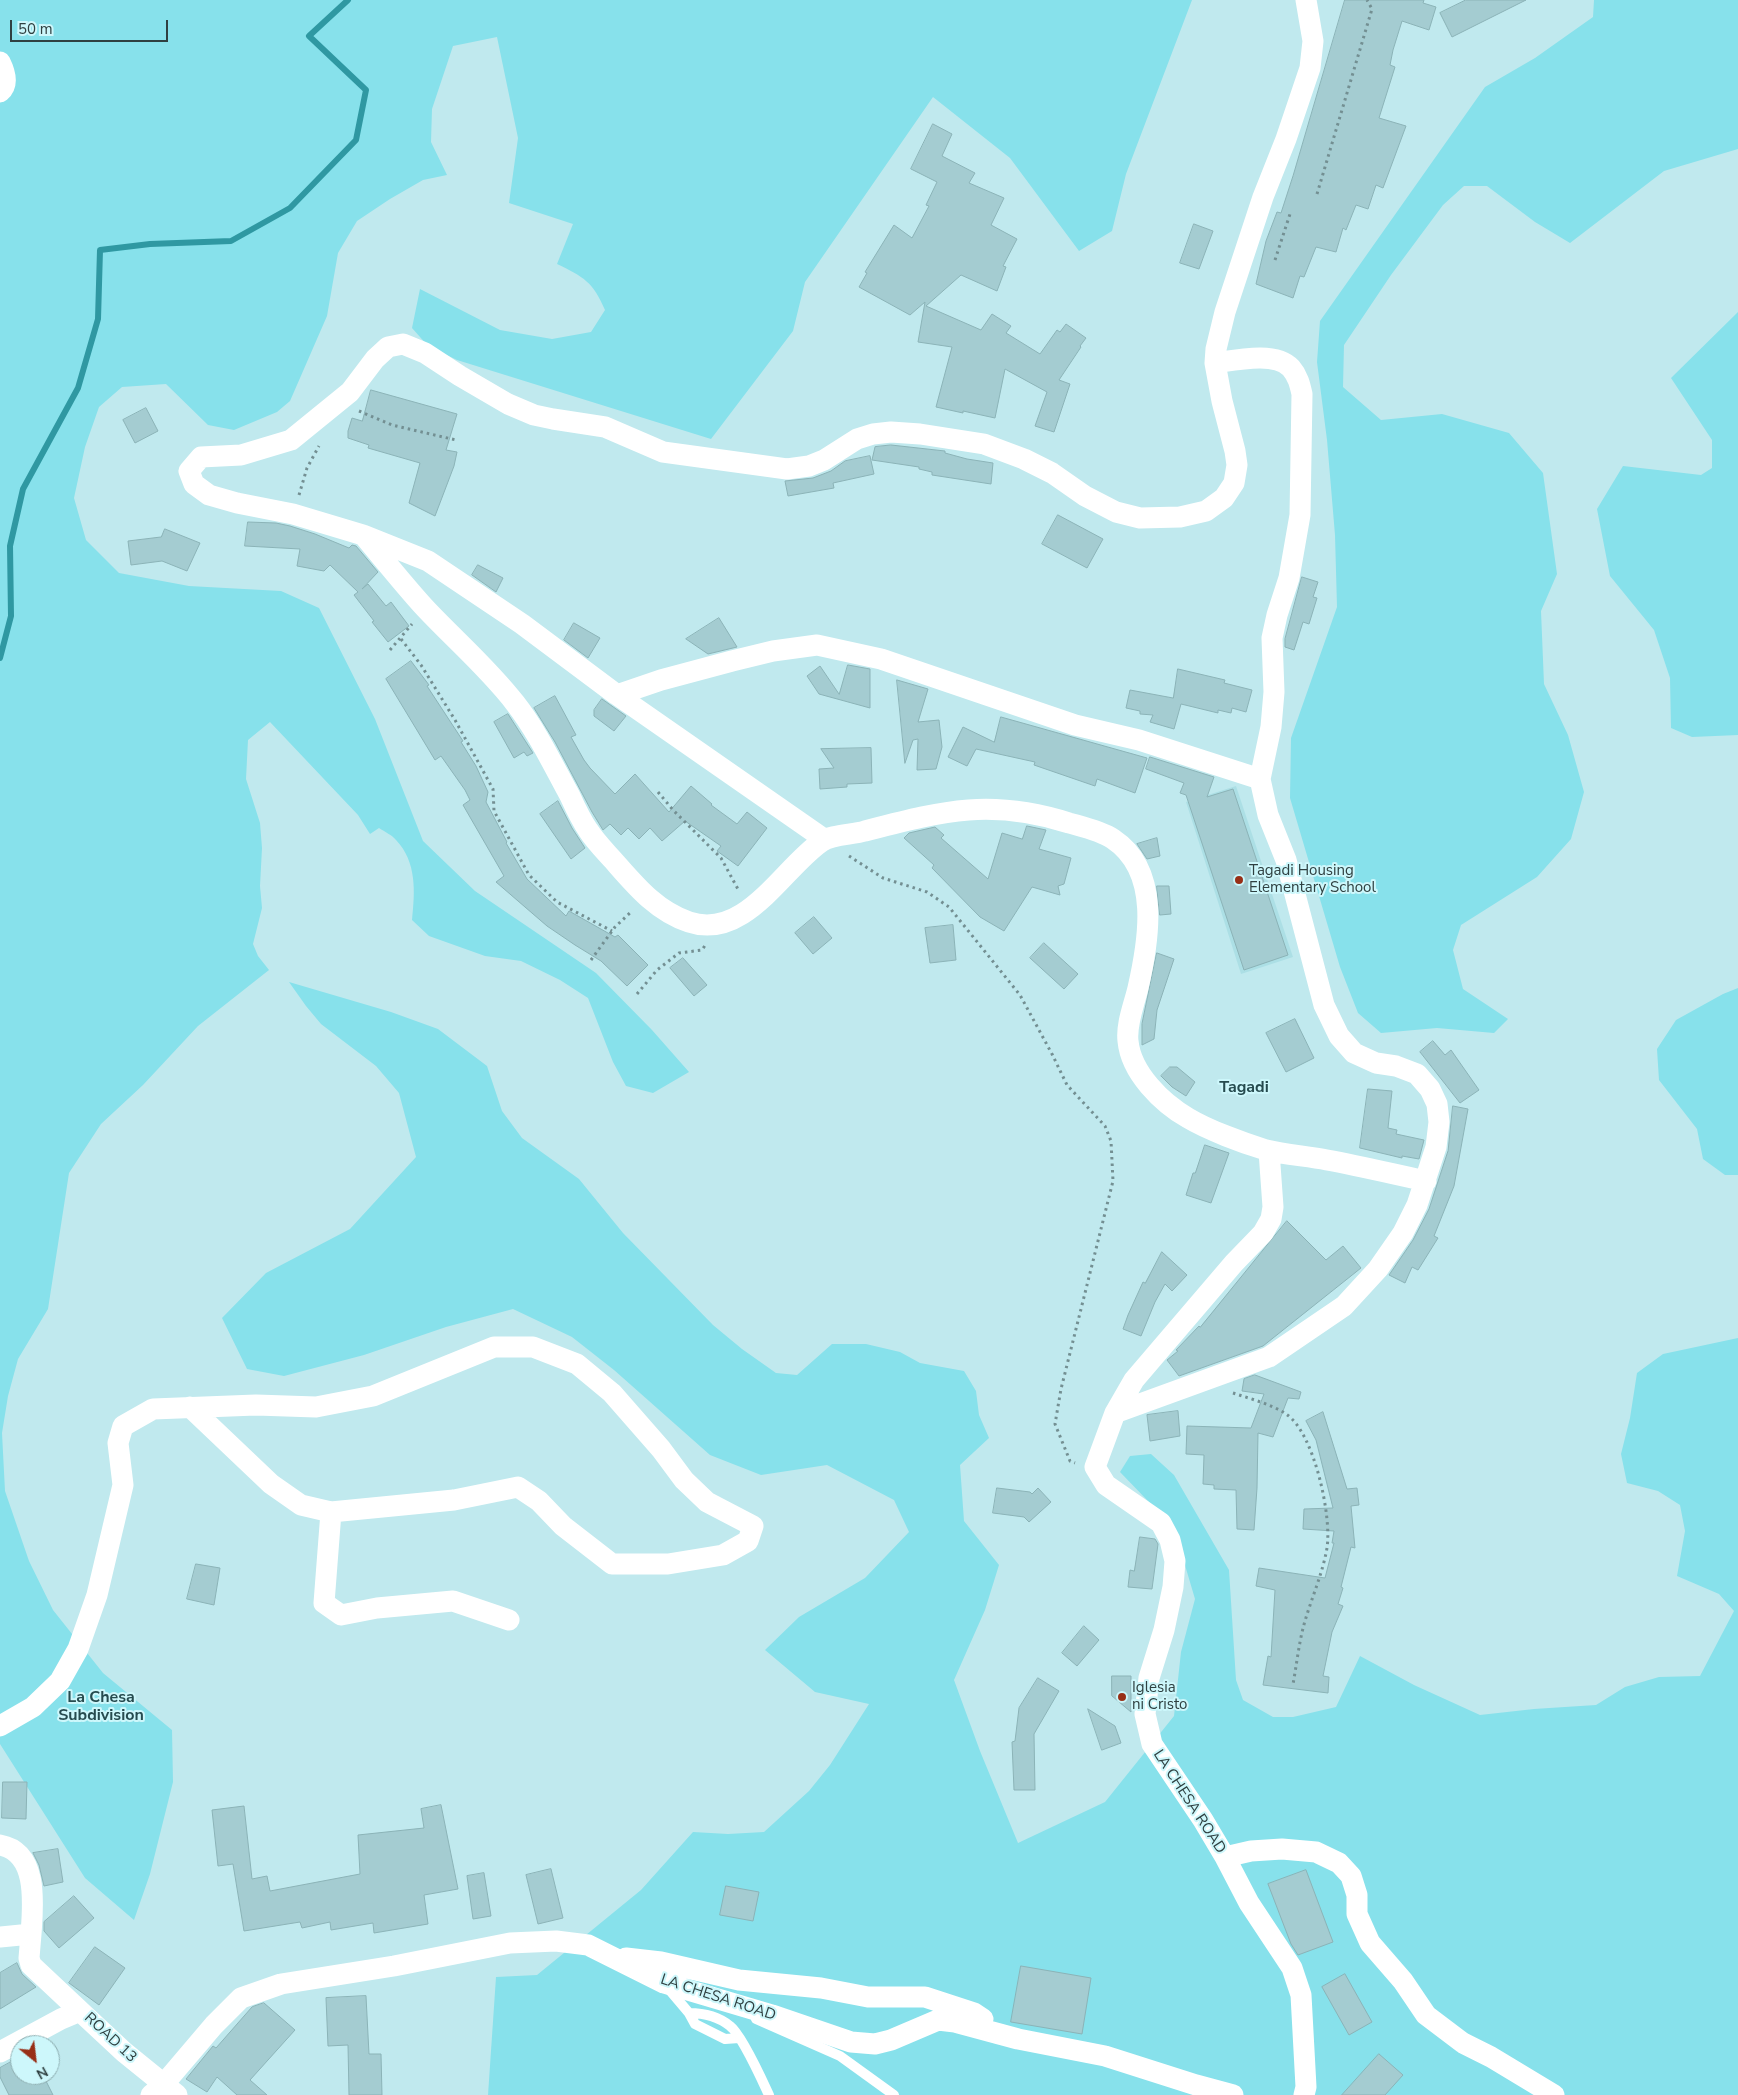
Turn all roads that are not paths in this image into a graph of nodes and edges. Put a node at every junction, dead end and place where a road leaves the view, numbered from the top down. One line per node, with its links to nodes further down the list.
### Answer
1 (1306, 0): 4 (street)
2 (0, 62): 3 (street)
3 (0, 92)
4 (1215, 363): 5 (street); 7 (street)
5 (363, 535): 6 (street); 8 (street)
6 (617, 696): 7 (street); 8 (street)
7 (1260, 779): 10 (street)
8 (824, 839): 9 (street)
9 (1269, 1151): 10 (street); 12 (street)
10 (1426, 1181): 12 (street)
11 (190, 1407): 13 (street); 13 (street); 15 (street)
12 (1114, 1413): 17 (street, LA CHESA ROAD)
13 (331, 1512): 14 (street)
14 (509, 1620)
15 (0, 1726)
16 (0, 1846): 18 (street)
17 (1225, 1857): 32 (street, LA CHESA ROAD); 33 (street)
18 (31, 1934): 19 (street); 23 (street)
19 (0, 1937)
20 (614, 1957): 21 (street, LA CHESA ROAD); 26 (street); 28 (street, LA CHESA ROAD)
21 (664, 1983): 22 (street, LA CHESA ROAD); 24 (lane)
22 (704, 1994): 26 (street, LA CHESA ROAD); 30 (lane)
23 (80, 2010): 27 (street, ROAD 13); 28 (street, ROAD 13)
24 (689, 2014): 25 (lane); 25 (lane)
25 (739, 2038): 29 (lane)
26 (1018, 2039): 31 (street, LA CHESA ROAD)
27 (0, 2052)
28 (163, 2092)
29 (769, 2095)
30 (894, 2095)
31 (1233, 2095)
32 (1304, 2095)
33 (1554, 2095)

